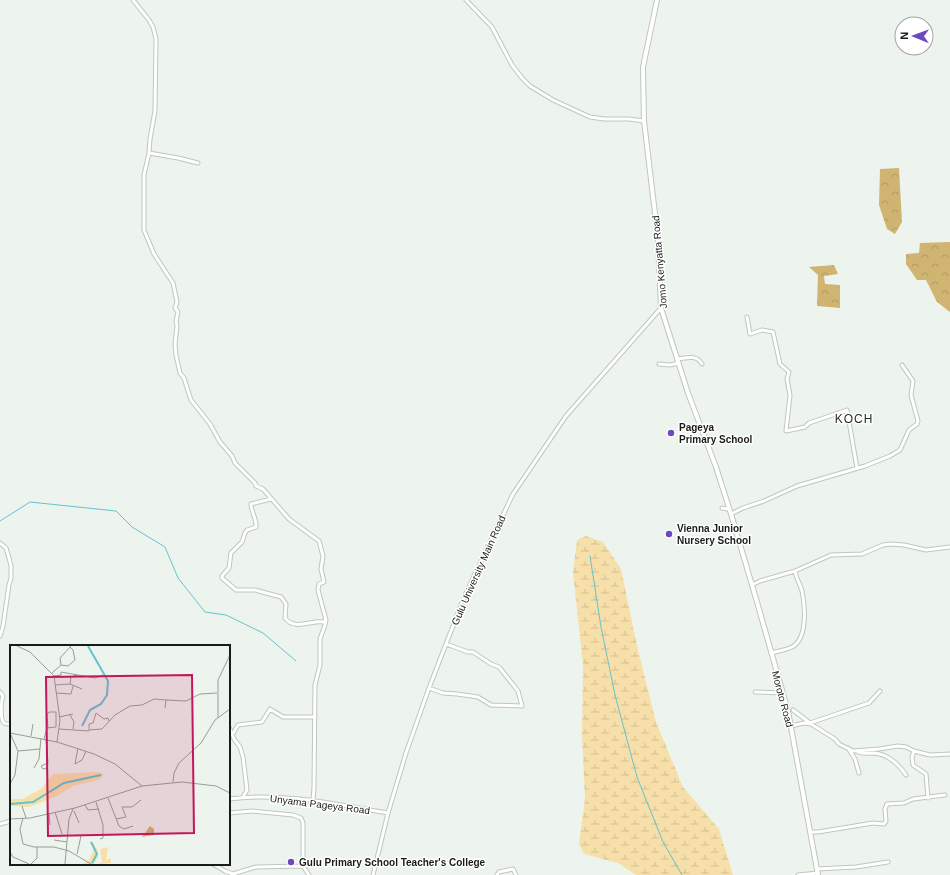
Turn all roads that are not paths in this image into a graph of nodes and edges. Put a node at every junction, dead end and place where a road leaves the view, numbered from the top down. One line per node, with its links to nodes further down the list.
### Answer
1 (133, 0): 5 (street)
2 (466, 0): 4 (street)
3 (657, 0): 4 (main road, Jomo Kenyatta Road)
4 (644, 121): 7 (main road, Jomo Kenyatta Road)
5 (149, 153): 6 (street); 14 (street)
6 (198, 163)
7 (661, 308): 9 (main road, Jomo Kenyatta Road); 25 (street, Gulu University Main Road)
8 (747, 317): 13 (street)
9 (678, 361): 10 (street); 11 (street); 16 (main road, Jomo Kenyatta Road)
10 (659, 364)
11 (702, 364)
12 (902, 365): 13 (street)
13 (857, 468): 17 (street)
14 (271, 499): 23 (street); 23 (street)
15 (722, 508): 16 (street)
16 (728, 509): 17 (main road, Jomo Kenyatta Road)
17 (731, 514): 18 (main road, Jomo Kenyatta Road)
18 (734, 526): 22 (main road, Moroto Road)
19 (0, 542): 24 (street)
20 (950, 547): 21 (street)
21 (795, 570): 22 (street); 26 (street)
22 (752, 585): 26 (main road, Moroto Road)
23 (326, 620): 33 (street)
24 (0, 636)
25 (446, 644): 27 (street, Gulu University Main Road); 27 (street)
26 (771, 653): 31 (main road, Moroto Road)
27 (429, 688): 51 (street, Gulu University Main Road)
28 (880, 691): 34 (street)
29 (0, 692): 35 (street)
30 (755, 692): 31 (street)
31 (782, 693): 36 (main road, Moroto Road)
32 (794, 710): 34 (street)
33 (315, 716): 38 (street); 49 (street)
34 (810, 723): 36 (street); 39 (street)
35 (10, 724)
36 (791, 726): 54 (main road, Moroto Road)
37 (230, 730): 38 (street)
38 (232, 735): 46 (street)
39 (848, 748): 40 (street); 43 (street)
40 (856, 751): 41 (street); 44 (street)
41 (914, 751): 42 (street); 47 (street)
42 (950, 754)
43 (859, 773)
44 (906, 775)
45 (945, 795): 47 (street)
46 (243, 797): 48 (street, Unyama Pageya Road); 49 (street, Unyama Pageya Road)
47 (928, 798): 54 (street)
48 (230, 799)
49 (313, 801): 51 (street, Unyama Pageya Road)
50 (230, 813): 57 (street)
51 (388, 813): 60 (street, Gulu University Main Road)
52 (10, 821): 53 (street)
53 (0, 824)
54 (810, 832): 58 (main road, Moroto Road)
55 (888, 862): 58 (street)
56 (214, 865): 57 (street)
57 (303, 866): 59 (street)
58 (818, 872): 63 (street)
59 (309, 875)
60 (373, 875)
61 (497, 875): 62 (street)
62 (516, 875)
63 (798, 875)

